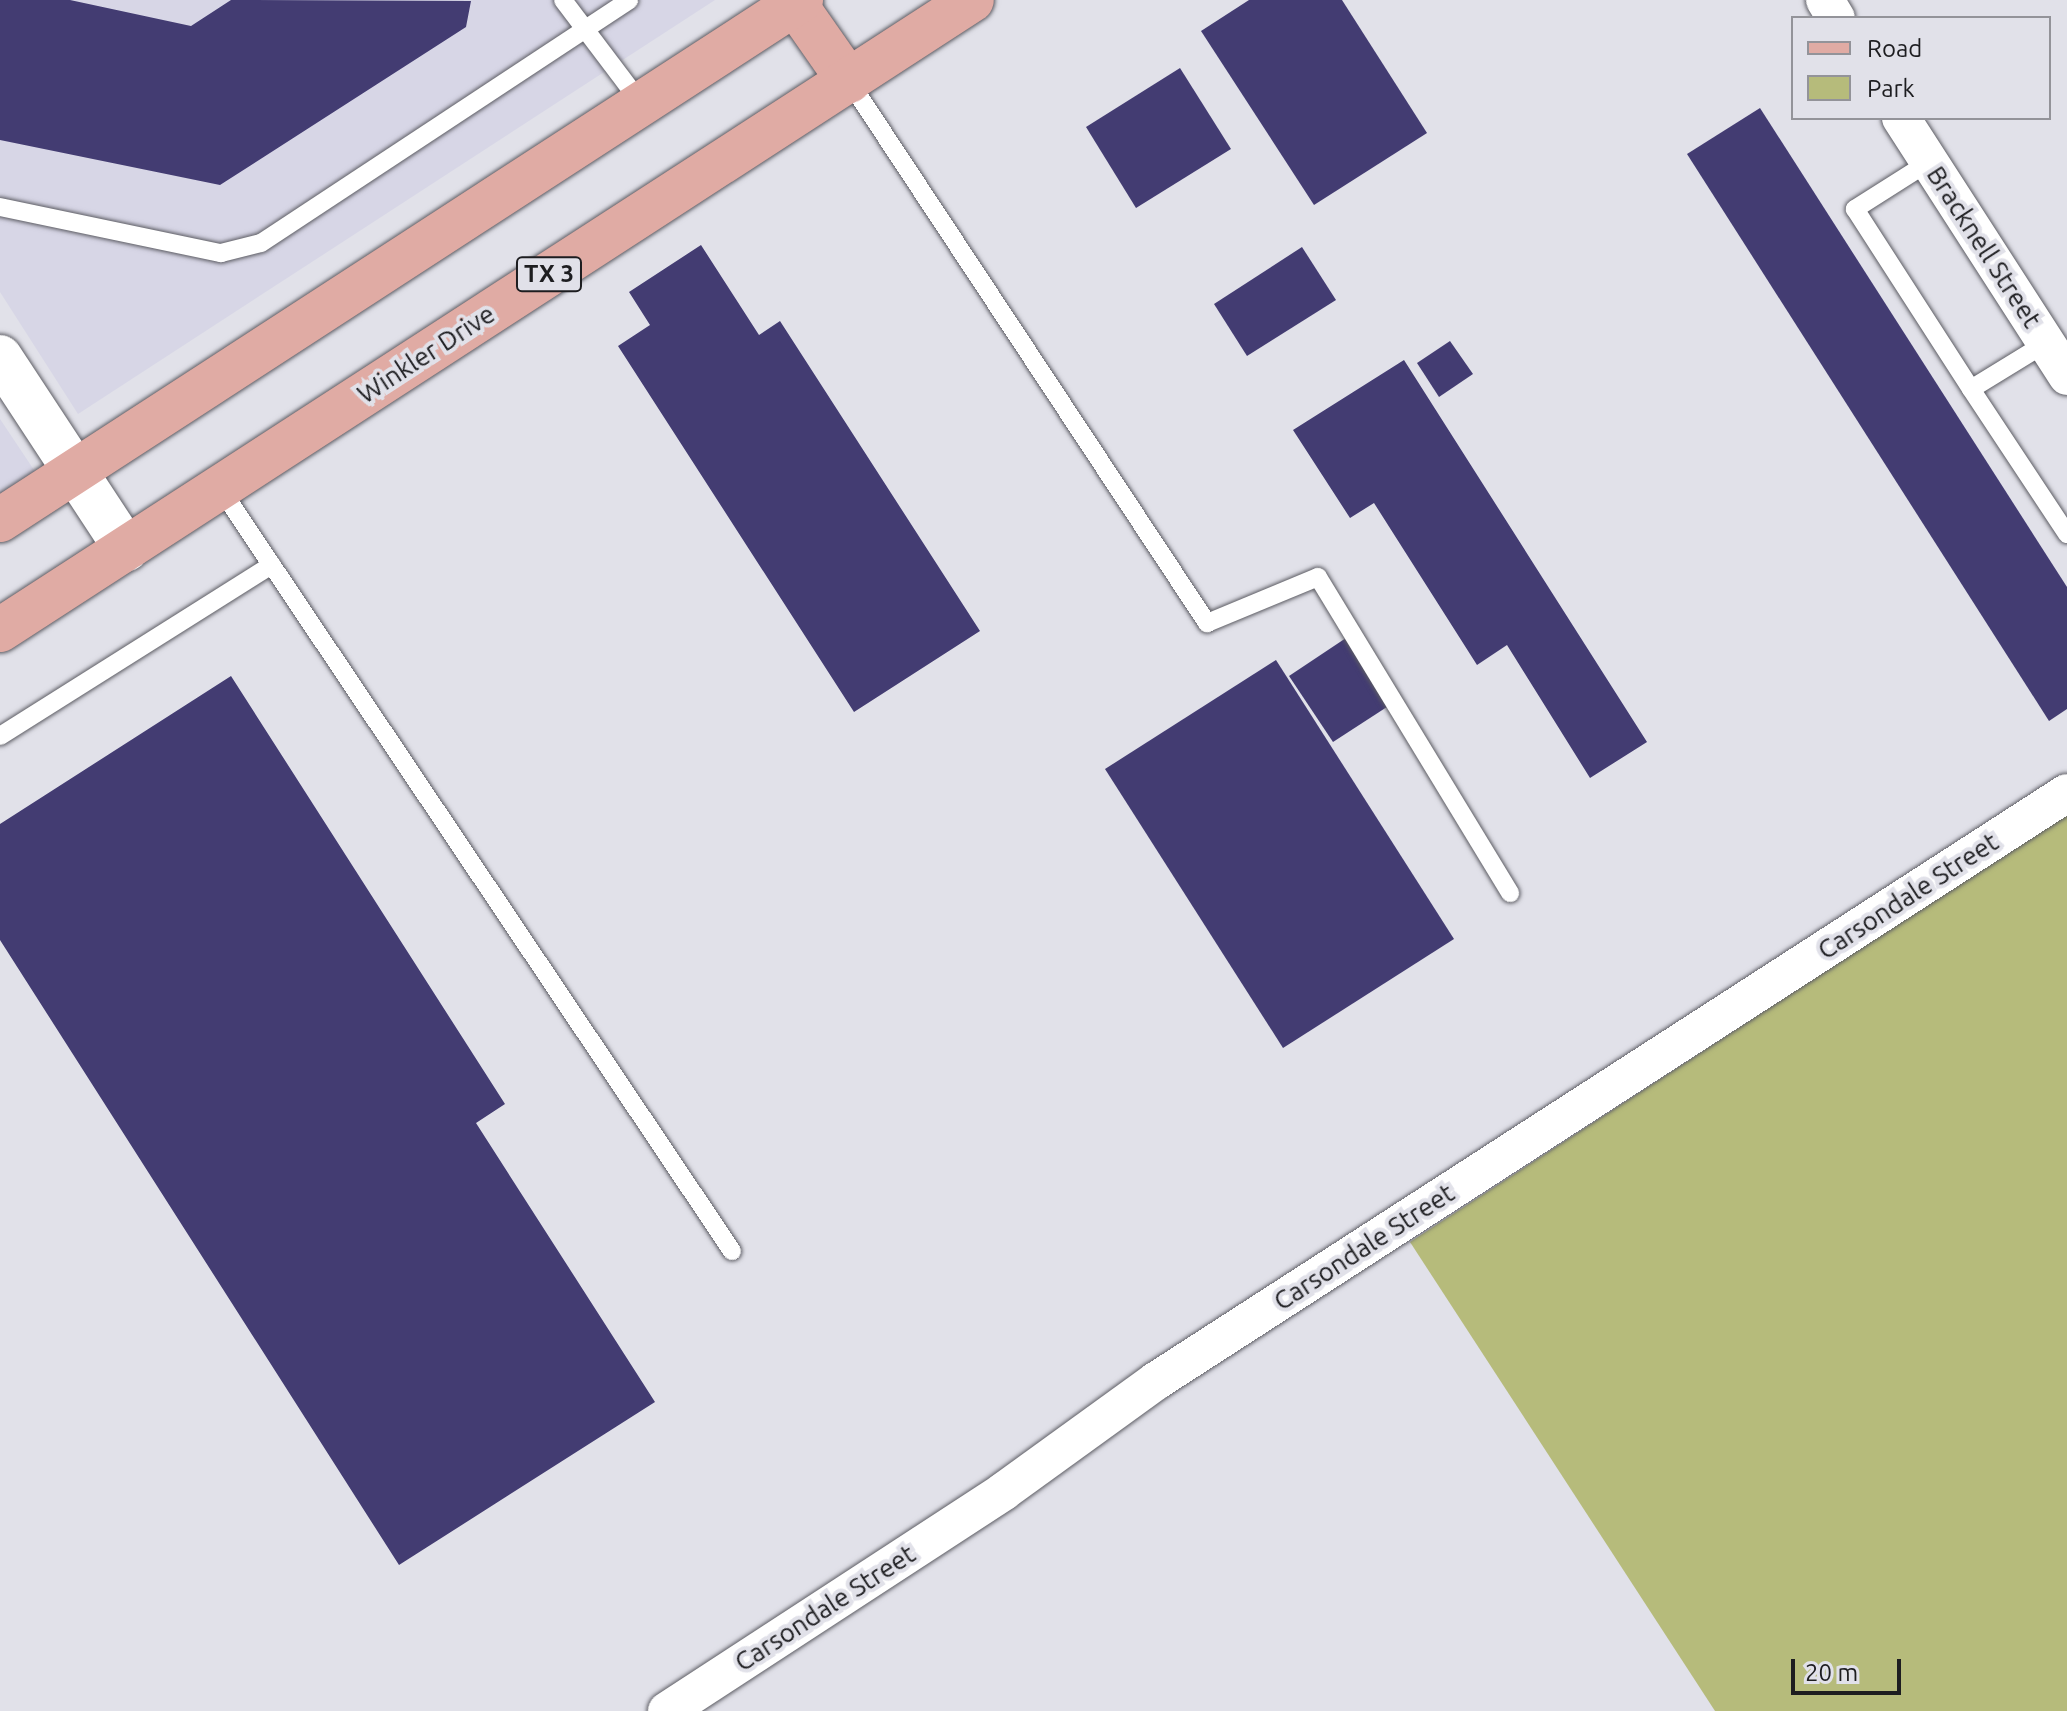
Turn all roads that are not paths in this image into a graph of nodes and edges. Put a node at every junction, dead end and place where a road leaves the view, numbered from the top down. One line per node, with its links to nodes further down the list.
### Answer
1 (563, 0): 5 (lane)
2 (629, 0): 5 (lane)
3 (972, 0): 6 (main road, Winkler Drive / TX 3)
4 (798, 2): 6 (main road); 7 (main road)
5 (584, 30): 7 (lane); 10 (lane)
6 (849, 81): 16 (main road, Winkler Drive / TX 3); 24 (lane)
7 (641, 103): 15 (main road)
8 (1902, 120): 9 (street, Bracknell Street)
9 (1929, 162): 11 (street, Bracknell Street); 14 (lane)
10 (0, 207)
11 (2046, 343): 13 (street, Bracknell Street); 14 (lane)
12 (3, 370): 15 (street)
13 (2067, 376)
14 (1971, 389): 18 (lane)
15 (75, 472): 17 (main road); 19 (street)
16 (220, 488): 19 (main road, Winkler Drive / TX 3); 20 (lane)
17 (0, 520)
18 (2067, 534)
19 (126, 549): 21 (main road, Winkler Drive / TX 3)
20 (272, 565): 22 (lane); 25 (lane)
21 (0, 630)
22 (0, 736)
23 (2067, 793): 26 (street, Carsondale Street)
24 (1510, 893)
25 (732, 1251)
26 (667, 1711)

